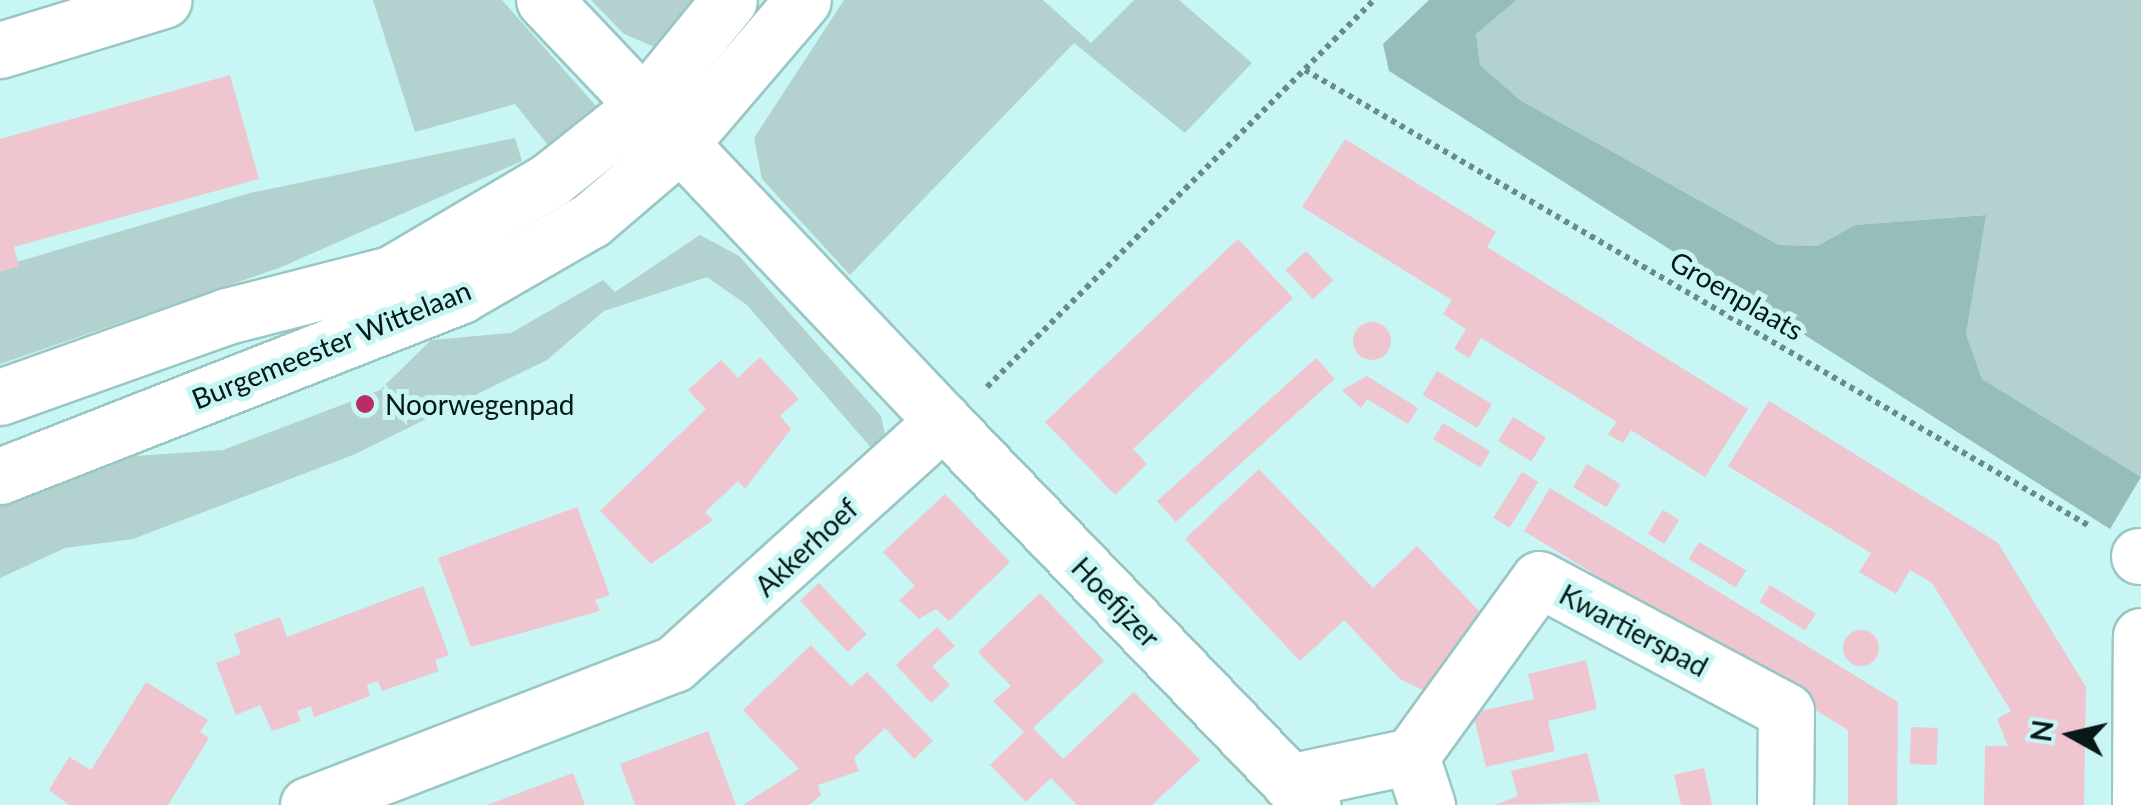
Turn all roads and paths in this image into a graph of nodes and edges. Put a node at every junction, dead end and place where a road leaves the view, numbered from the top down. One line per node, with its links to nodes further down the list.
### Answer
1 (164, 0): 6 (street)
2 (544, 0): 8 (street)
3 (729, 0): 8 (street, Burgemeester Wittelaan)
4 (803, 0): 8 (street, Burgemeester Wittelaan)
5 (1374, 0): 7 (path)
6 (0, 50)
7 (1305, 70): 10 (path); 12 (path, Groenplaats)
8 (661, 125): 9 (street, Burgemeester Wittelaan); 10 (street); 11 (street, Burgemeester Wittelaan)
9 (0, 397)
10 (942, 421): 15 (street, Hoefijzer); 16 (street, Akkerhoef)
11 (0, 476)
12 (2140, 556)
13 (2140, 636): 18 (street)
14 (1419, 780): 15 (street, Hoefijzer); 17 (street, Kwartierspad)
15 (1301, 793)
16 (308, 805)
17 (1785, 805)
18 (2140, 805)

